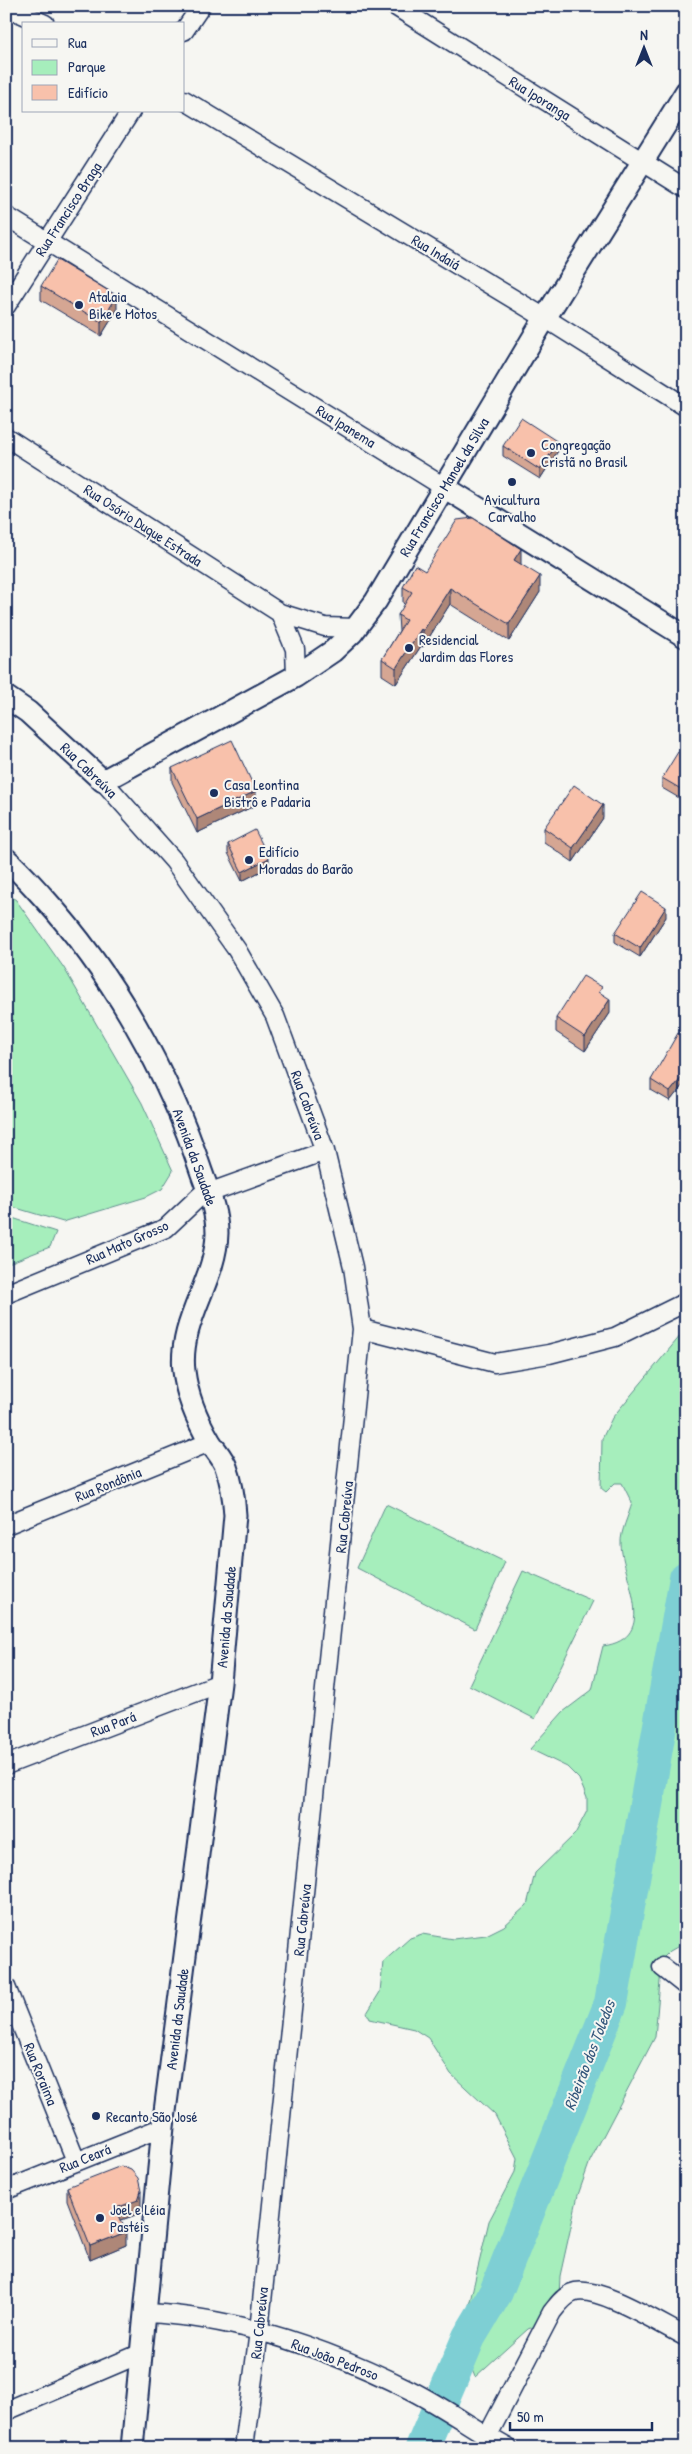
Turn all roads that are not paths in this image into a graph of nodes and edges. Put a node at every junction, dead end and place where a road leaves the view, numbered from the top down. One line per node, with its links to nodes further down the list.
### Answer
1 (201, 6): 5 (street)
2 (395, 6): 9 (street, Rua Iporanga)
3 (6, 7): 4 (street)
4 (40, 22)
5 (185, 30)
6 (686, 92): 9 (street, Rua Francisco Manoel da Silva)
7 (185, 101): 14 (street, Rua Indaiá)
8 (130, 112): 12 (street, Rua Francisco Braga)
9 (642, 162): 10 (street, Rua Iporanga); 14 (street, Rua Francisco Manoel da Silva)
10 (686, 189)
11 (6, 216): 12 (street, Rua Ipanema)
12 (47, 240): 13 (street, Rua Francisco Braga); 17 (street, Rua Ipanema)
13 (6, 306)
14 (545, 318): 15 (street, Rua Indaiá); 17 (street, Rua Francisco Manoel da Silva)
15 (686, 407)
16 (6, 437): 18 (street, Rua Osório Duque Estrada)
17 (444, 487): 19 (street, Rua Francisco Manoel da Silva); 20 (street, Rua Ipanema)
18 (280, 613): 19 (street, Rua Osório Duque Estrada); 21 (street)
19 (356, 628): 21 (street, Rua Francisco Manoel da Silva)
20 (686, 637)
21 (296, 676): 23 (street, Rua Francisco Manoel da Silva)
22 (6, 697): 23 (street, Rua Cabreúva)
23 (103, 781): 25 (street, Rua Cabreúva)
24 (6, 859): 26 (street, Avenida da Saudade)
25 (325, 1151): 26 (street, Rua Mato Grosso); 29 (street, Rua Cabreúva)
26 (209, 1192): 27 (street, Rua Mato Grosso); 30 (street, Avenida da Saudade)
27 (6, 1294)
28 (686, 1302): 29 (street)
29 (362, 1328): 41 (street, Rua Cabreúva)
30 (210, 1442): 31 (street, Rua Rondônia); 32 (street, Avenida da Saudade)
31 (6, 1525)
32 (220, 1683): 33 (street, Rua Pará); 37 (street, Avenida da Saudade)
33 (6, 1765)
34 (662, 1967): 35 (street)
35 (686, 1986)
36 (6, 1987): 38 (street, Rua Roraima)
37 (163, 2127): 38 (street, Rua Ceará); 40 (street, Avenida da Saudade)
38 (76, 2161): 39 (street, Rua Ceará)
39 (6, 2190)
40 (146, 2314): 41 (street, Rua João Pedroso); 43 (street, Avenida da Saudade)
41 (259, 2331): 45 (street, Rua João Pedroso); 47 (street, Rua Cabreúva)
42 (686, 2337): 45 (street)
43 (142, 2353): 44 (street); 46 (street, Avenida da Saudade)
44 (6, 2411)
45 (486, 2442): 48 (street, Rua João Pedroso)
46 (132, 2448)
47 (244, 2448)
48 (508, 2448)

